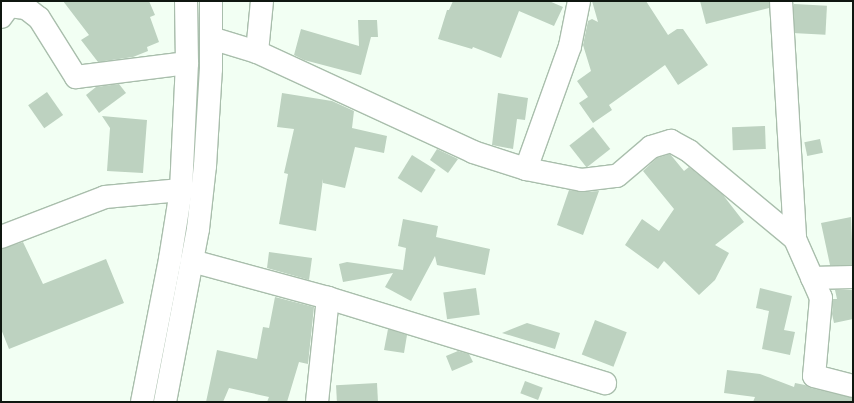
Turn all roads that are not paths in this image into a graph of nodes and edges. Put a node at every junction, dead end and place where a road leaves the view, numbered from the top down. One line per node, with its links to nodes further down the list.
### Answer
1 (186, 1): 9 (street)
2 (211, 1): 7 (street)
3 (262, 1): 8 (street)
4 (578, 1): 10 (street)
5 (781, 1): 13 (street)
6 (1, 17): 9 (street)
7 (211, 38): 8 (street); 14 (street)
8 (257, 52): 10 (street)
9 (187, 63): 11 (street)
10 (526, 169): 13 (street)
11 (181, 190): 12 (street); 20 (street)
12 (1, 237)
13 (795, 239): 16 (street)
14 (192, 261): 17 (street); 21 (street)
15 (853, 277): 16 (street)
16 (812, 278): 19 (street)
17 (328, 298): 18 (street); 22 (street)
18 (605, 383)
19 (853, 386)
20 (142, 402)
21 (165, 402)
22 (316, 402)

